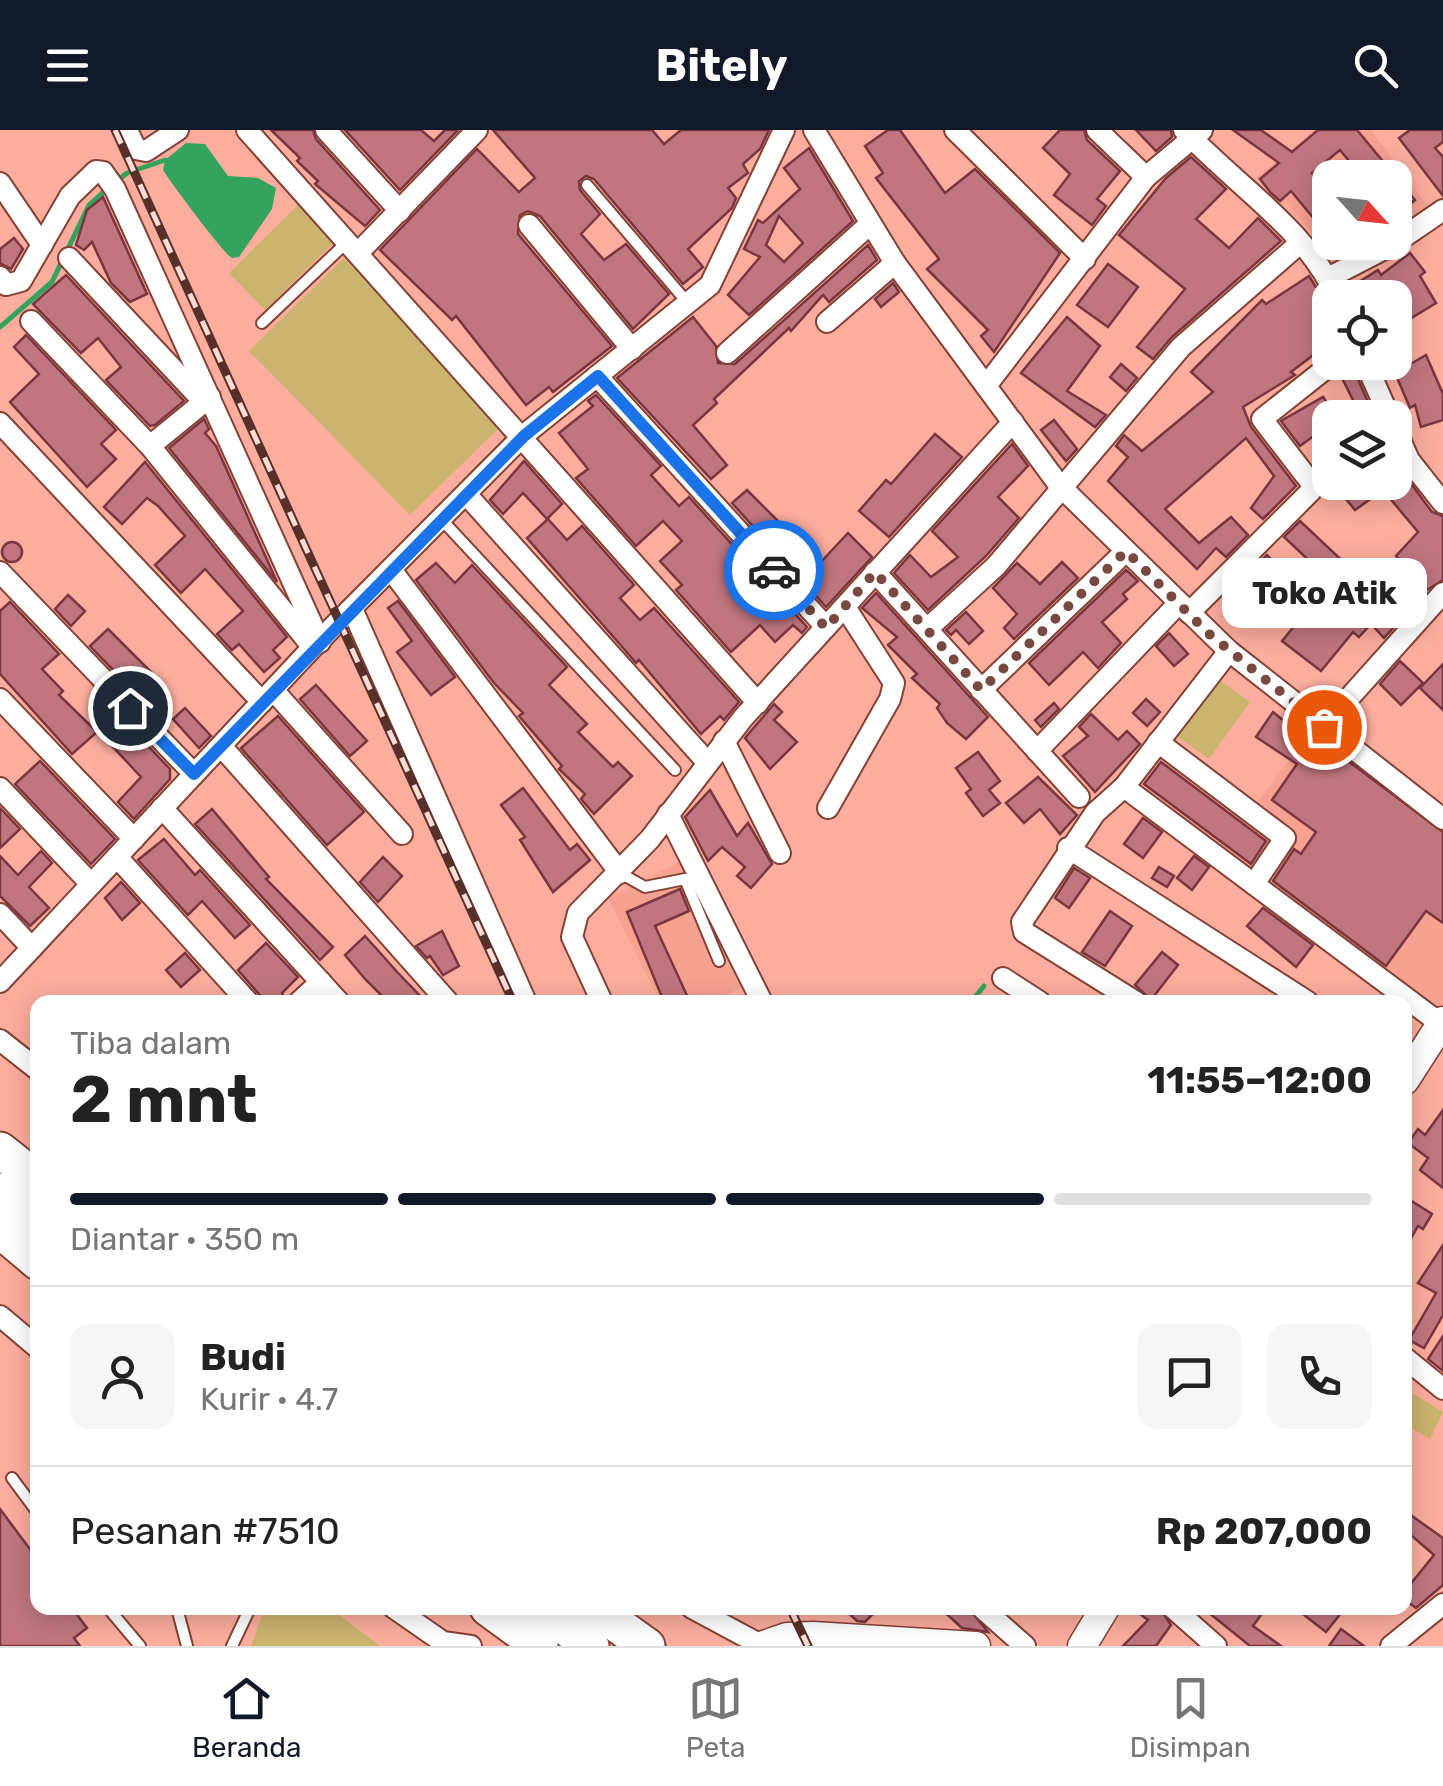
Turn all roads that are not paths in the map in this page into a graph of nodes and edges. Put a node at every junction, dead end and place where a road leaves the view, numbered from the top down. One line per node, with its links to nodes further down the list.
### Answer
1 (127, 130): 2 (street)
2 (178, 130)
3 (247, 130): 20 (street)
4 (326, 130): 15 (street)
5 (784, 130): 27 (street)
6 (814, 130): 16 (street)
7 (955, 130): 22 (street)
8 (1097, 130): 11 (street)
9 (473, 131): 15 (street)
10 (1192, 133): 11 (street); 18 (street)
11 (1146, 177): 22 (street)
12 (0, 184): 19 (street)
13 (587, 185): 27 (lane)
14 (1443, 210): 25 (street)
15 (400, 211): 20 (street)
16 (870, 224): 23 (street); 32 (street)
17 (529, 225): 31 (street)
18 (1300, 244): 24 (street); 42 (street)
19 (42, 245): 26 (street); 36 (street)
20 (353, 246): 30 (lane); 39 (street)
21 (69, 258): 36 (street)
22 (1085, 259): 35 (street)
23 (894, 263): 29 (street); 35 (street)
24 (1326, 280)
25 (1343, 280)
26 (3, 281)
27 (688, 303): 31 (street)
28 (31, 320): 40 (street)
29 (827, 322)
30 (262, 323)
31 (632, 349): 33 (street)
32 (727, 353)
33 (598, 376): 39 (street); 54 (street)
34 (1312, 379): 52 (street)
35 (986, 386): 37 (street)
36 (207, 399): 40 (street); 56 (street)
37 (1012, 422): 42 (street); 49 (street)
38 (0, 423): 59 (street)
39 (524, 436): 43 (street); 61 (street)
40 (150, 446): 56 (street)
41 (1412, 464): 44 (street)
42 (1060, 485): 46 (street); 55 (street)
43 (466, 494): 45 (street); 67 (street)
44 (1443, 504)
45 (442, 520): 47 (street); 68 (lane)
46 (1126, 551): 52 (street); 58 (street)
47 (392, 571): 53 (street); 82 (street)
48 (0, 572): 69 (street)
49 (875, 572): 51 (street); 55 (street)
50 (1443, 593): 62 (street)
51 (845, 607): 54 (street); 74 (street)
52 (1184, 608): 57 (street); 66 (street)
53 (353, 611): 56 (street); 95 (street)
54 (826, 628): 61 (street)
55 (927, 629): 58 (street)
56 (316, 645): 59 (street)
57 (1229, 650): 62 (street); 64 (street)
58 (981, 690): 66 (street)
59 (268, 696): 65 (street); 77 (street)
60 (0, 699): 78 (street)
61 (758, 704): 63 (street)
62 (1324, 727): 76 (street)
63 (724, 741): 67 (street); 80 (street)
64 (1158, 742): 70 (street); 84 (street)
65 (221, 746): 69 (street); 94 (street)
66 (1037, 750): 72 (street)
67 (707, 762): 75 (street)
68 (675, 770)
69 (194, 774): 73 (street)
70 (1124, 787): 79 (street); 84 (street)
71 (0, 788): 83 (street)
72 (1079, 797)
73 (162, 808): 78 (street); 90 (street)
74 (828, 808)
75 (668, 814): 82 (street); 97 (street)
76 (1443, 820)
77 (402, 834)
78 (134, 839): 81 (street)
79 (1068, 848): 99 (street); 100 (street)
80 (780, 853)
81 (117, 858): 83 (street); 91 (street)
82 (620, 873): 87 (lane); 96 (street)
83 (91, 884): 86 (street)
84 (1254, 884): 101 (street)
85 (0, 914): 86 (street)
86 (32, 948): 89 (street)
87 (719, 961)
88 (1003, 978): 98 (street)
89 (0, 982)
90 (320, 982): 92 (street); 93 (street)
91 (242, 995)
92 (307, 995)
93 (332, 995)
94 (442, 995)
95 (523, 995)
96 (599, 995)
97 (758, 995)
98 (1029, 995)
99 (1125, 995)
100 (1297, 995)
101 (1405, 995)
102 (1412, 1000): 103 (street)
103 (1442, 1022): 106 (street)
104 (0, 1040): 107 (street)
105 (0, 1059): 108 (street)
106 (1412, 1064)
107 (30, 1065)
108 (30, 1067)
109 (0, 1150): 110 (highway)
110 (30, 1174)
111 (0, 1191): 112 (highway)
112 (30, 1215)
113 (0, 1230): 114 (highway)
114 (30, 1255)
115 (0, 1316): 116 (street)
116 (30, 1340)
117 (1412, 1364): 118 (street)
118 (1443, 1389)
119 (12, 1478): 120 (lane)
120 (30, 1502)
121 (1443, 1604): 145 (street)
122 (114, 1615): 134 (lane)
123 (179, 1615): 135 (lane)
124 (247, 1615): 136 (lane)
125 (405, 1615): 133 (street)
126 (498, 1615): 137 (highway)
127 (548, 1615): 138 (highway)
128 (604, 1615): 139 (highway)
129 (705, 1615): 140 (street)
130 (990, 1615): 142 (street)
131 (1102, 1615): 143 (street)
132 (1182, 1615): 144 (street)
133 (452, 1644)
134 (140, 1646)
135 (187, 1646)
136 (232, 1646)
137 (540, 1646)
138 (590, 1646)
139 (647, 1646)
140 (761, 1646): 141 (street)
141 (976, 1646)
142 (1025, 1646)
143 (1082, 1646)
144 (1216, 1646)
145 (1391, 1646)

